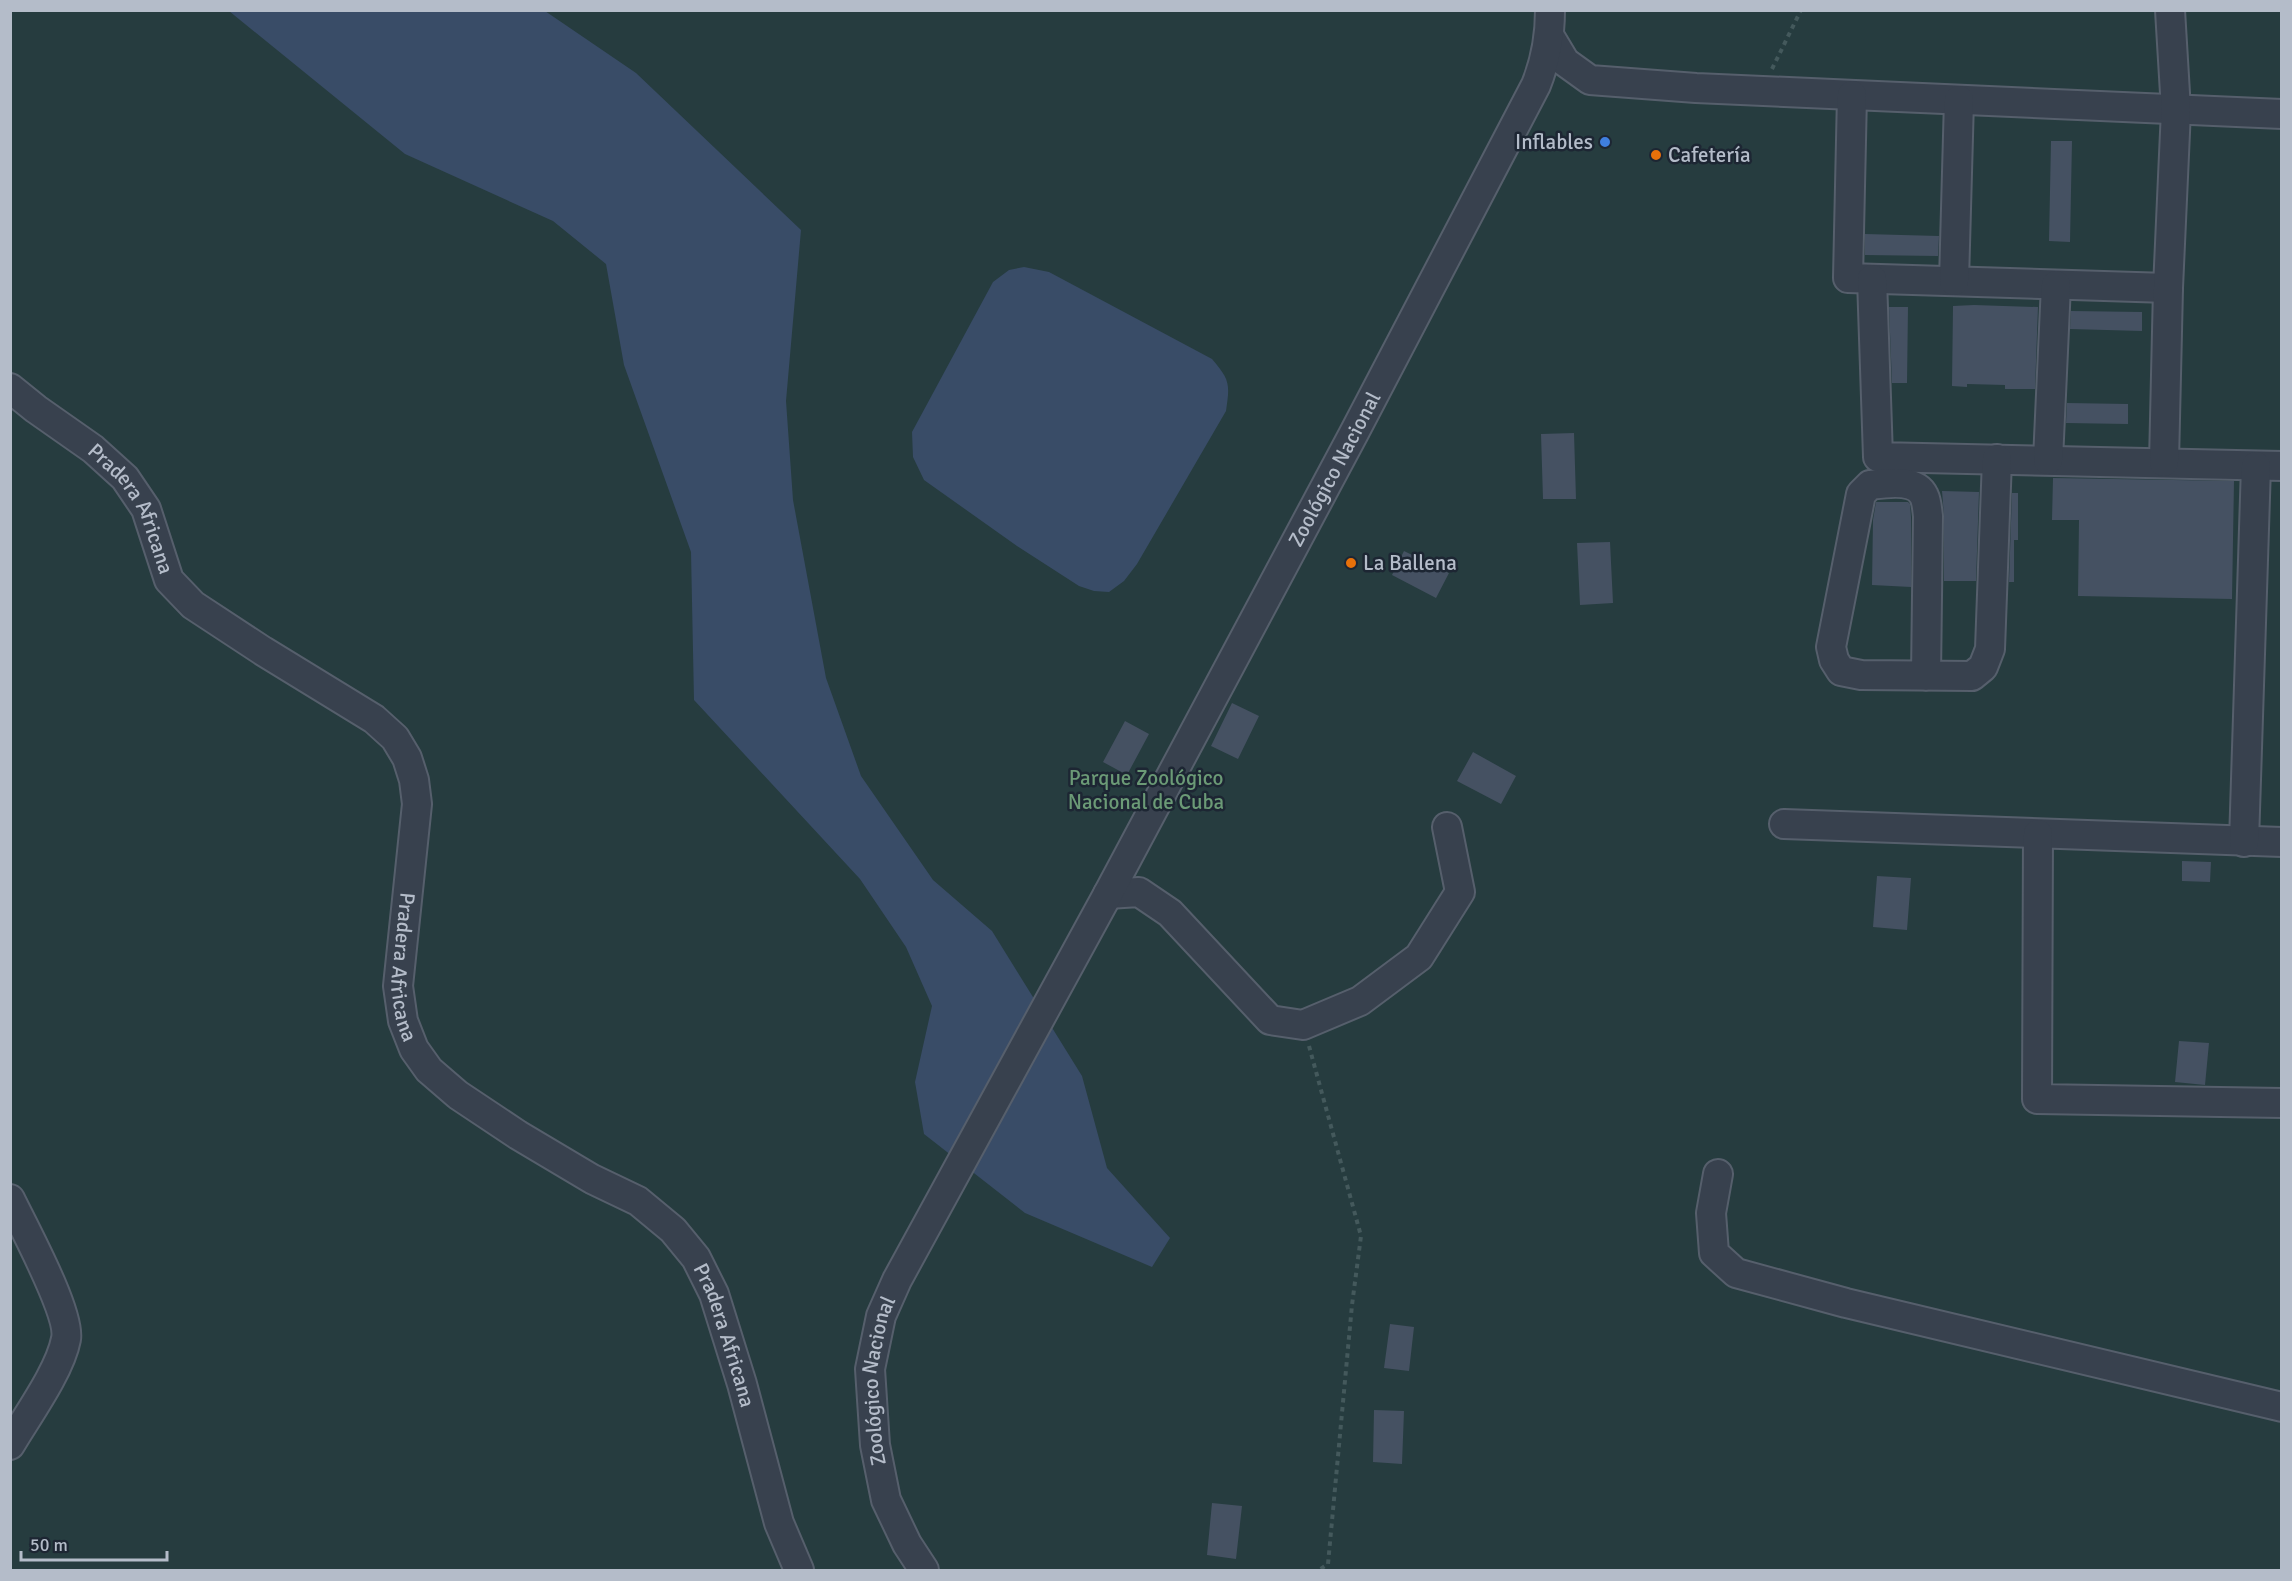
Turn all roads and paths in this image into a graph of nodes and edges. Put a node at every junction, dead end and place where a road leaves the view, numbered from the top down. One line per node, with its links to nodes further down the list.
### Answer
1 (1801, 10): 5 (path)
2 (2170, 10): 9 (street)
3 (1550, 24): 4 (street); 8 (street, Zoológico Nacional)
4 (1590, 80): 5 (street); 8 (street)
5 (1762, 91): 6 (street)
6 (1852, 95): 7 (street); 11 (street)
7 (1959, 100): 9 (street); 12 (street)
8 (1523, 108): 26 (street, Zoológico Nacional)
9 (2176, 111): 10 (street); 14 (street)
10 (2282, 114)
11 (1872, 279): 12 (street); 16 (street)
12 (1954, 281): 13 (street)
13 (2056, 285): 14 (street); 17 (street)
14 (2168, 288): 18 (street)
15 (10, 388): 33 (street, Pradera Africana)
16 (1997, 459): 17 (street); 20 (street)
17 (2048, 460): 18 (street)
18 (2164, 462): 19 (street)
19 (2269, 466): 24 (street)
20 (1926, 676): 20 (street)
21 (1784, 824): 23 (street)
22 (1447, 827): 27 (street)
23 (2038, 834): 24 (street); 28 (street)
24 (2244, 842): 25 (street)
25 (2282, 842)
26 (1108, 894): 27 (street); 34 (street, Zoológico Nacional)
27 (1303, 1025): 35 (path)
28 (2282, 1102)
29 (1718, 1174): 31 (street)
30 (10, 1199): 32 (street)
31 (2282, 1407)
32 (10, 1445)
33 (799, 1570)
34 (924, 1570)
35 (1319, 1570)

